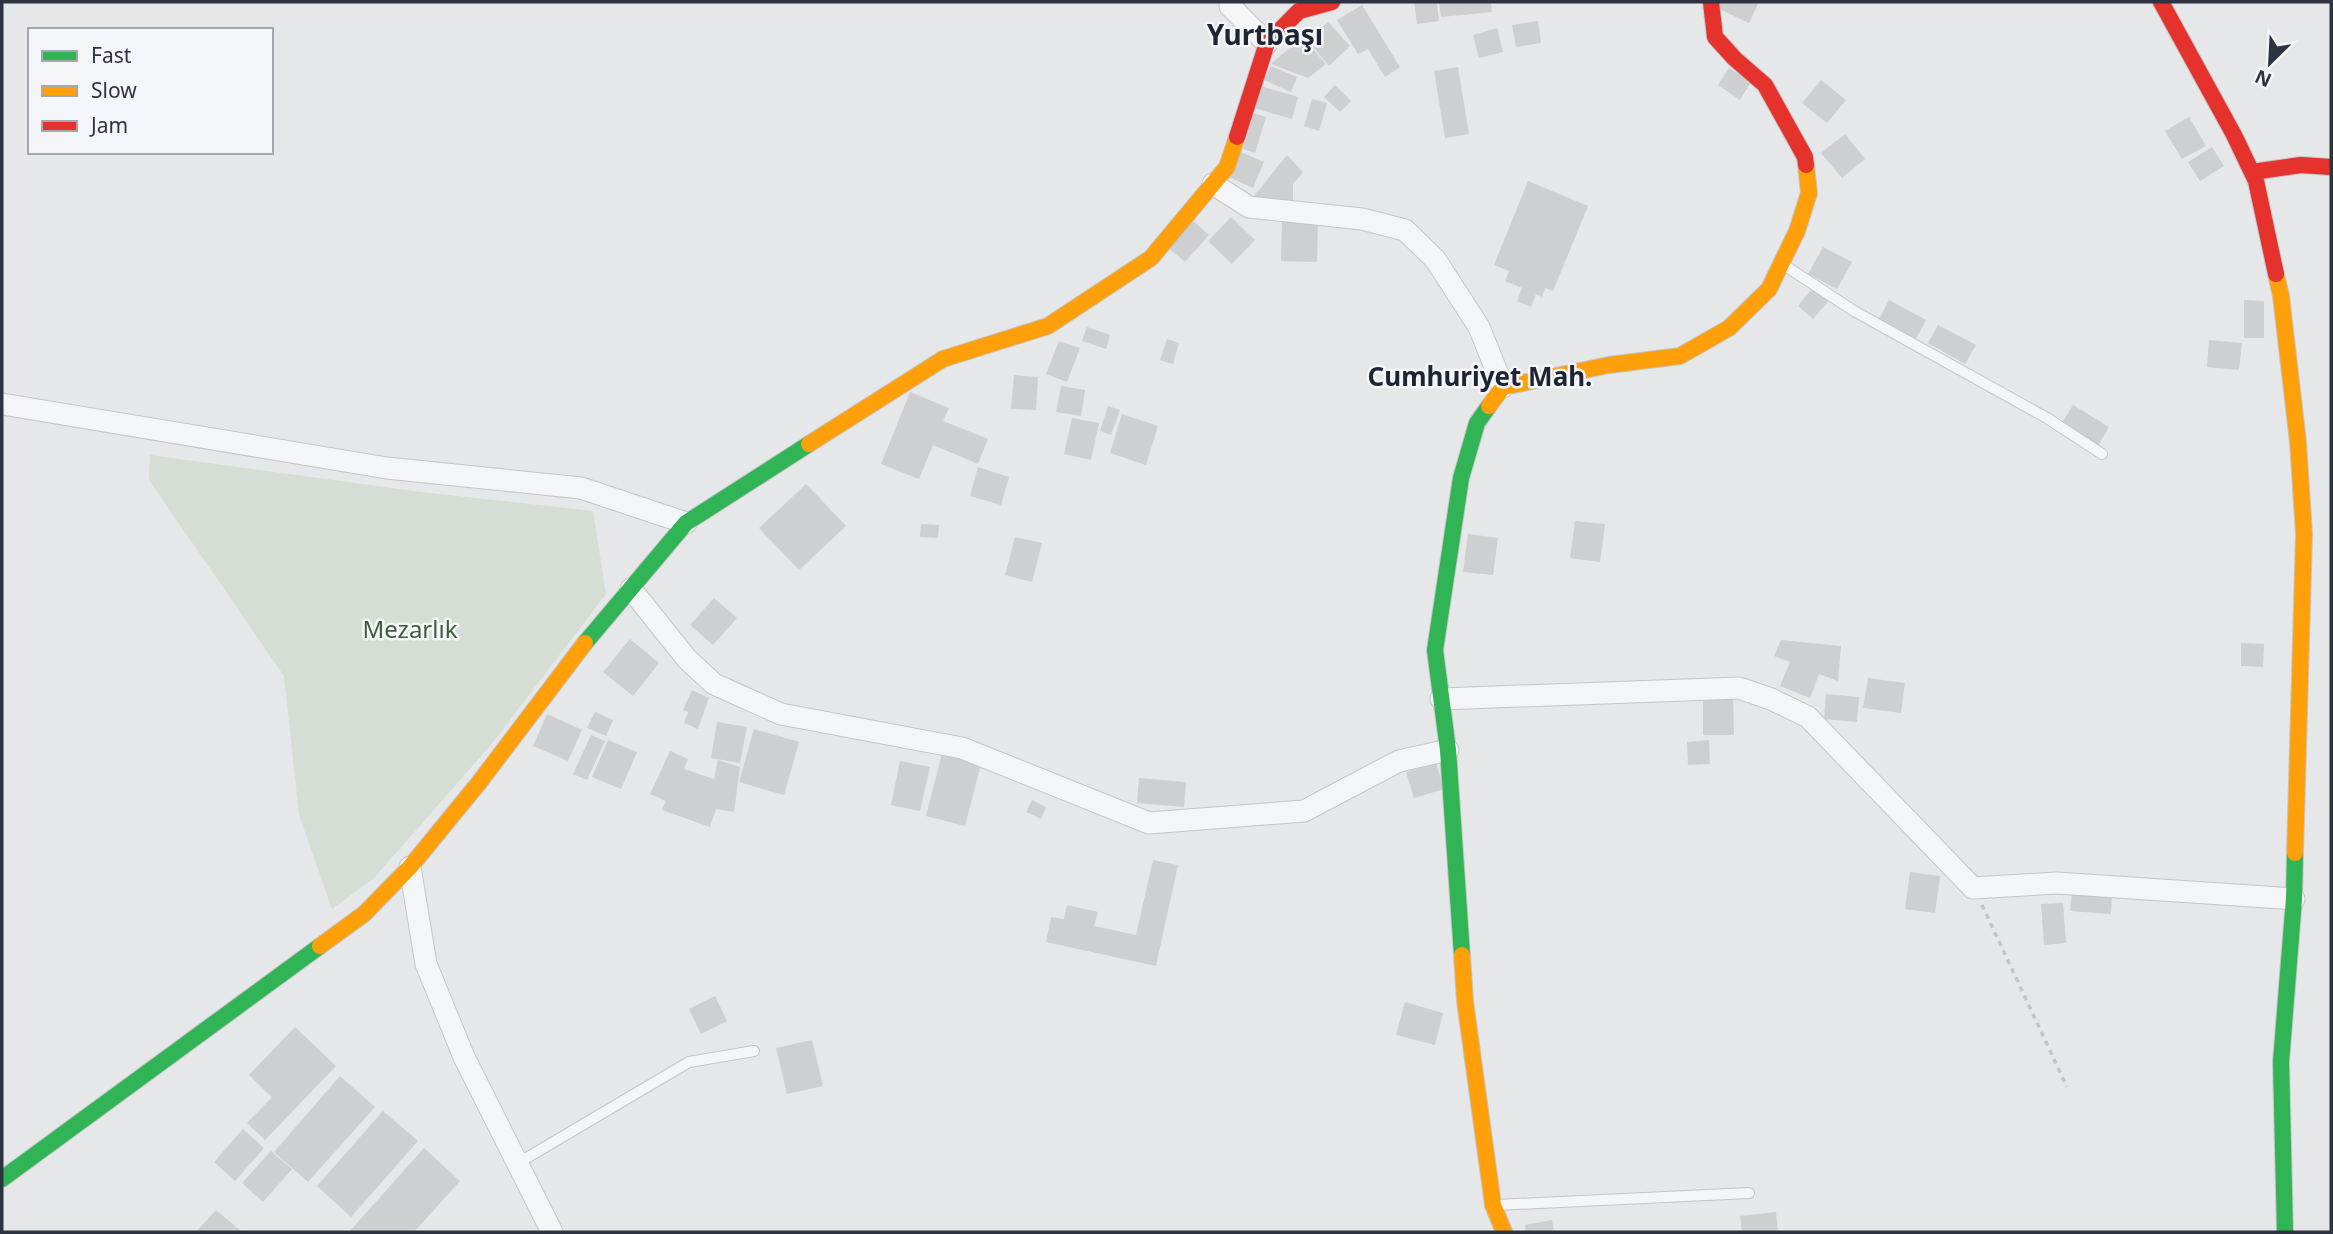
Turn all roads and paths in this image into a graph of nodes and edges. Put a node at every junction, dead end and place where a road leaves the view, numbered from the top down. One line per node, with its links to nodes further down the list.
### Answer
1 (1230, 2): 5 (street)
2 (1332, 2): 5 (street)
3 (1711, 2): 9 (street)
4 (2161, 2): 7 (street)
5 (1268, 43): 8 (street)
6 (2331, 167): 7 (street)
7 (2252, 173): 19 (street)
8 (1213, 184): 10 (street); 13 (street)
9 (1781, 264): 10 (street); 12 (lane)
10 (1503, 387): 15 (street)
11 (2, 404): 13 (street)
12 (2102, 454)
13 (686, 523): 14 (street)
14 (631, 589): 16 (street); 17 (street)
15 (1441, 699): 16 (street); 18 (street)
16 (1448, 750): 25 (street)
17 (410, 867): 22 (street); 23 (street)
18 (1973, 888): 19 (street); 21 (path)
19 (2294, 899): 28 (street)
20 (754, 1051): 22 (lane)
21 (2067, 1087)
22 (518, 1163): 26 (street)
23 (2, 1179)
24 (1749, 1194): 25 (lane)
25 (1493, 1205): 27 (street)
26 (552, 1232)
27 (1504, 1232)
28 (2285, 1232)

